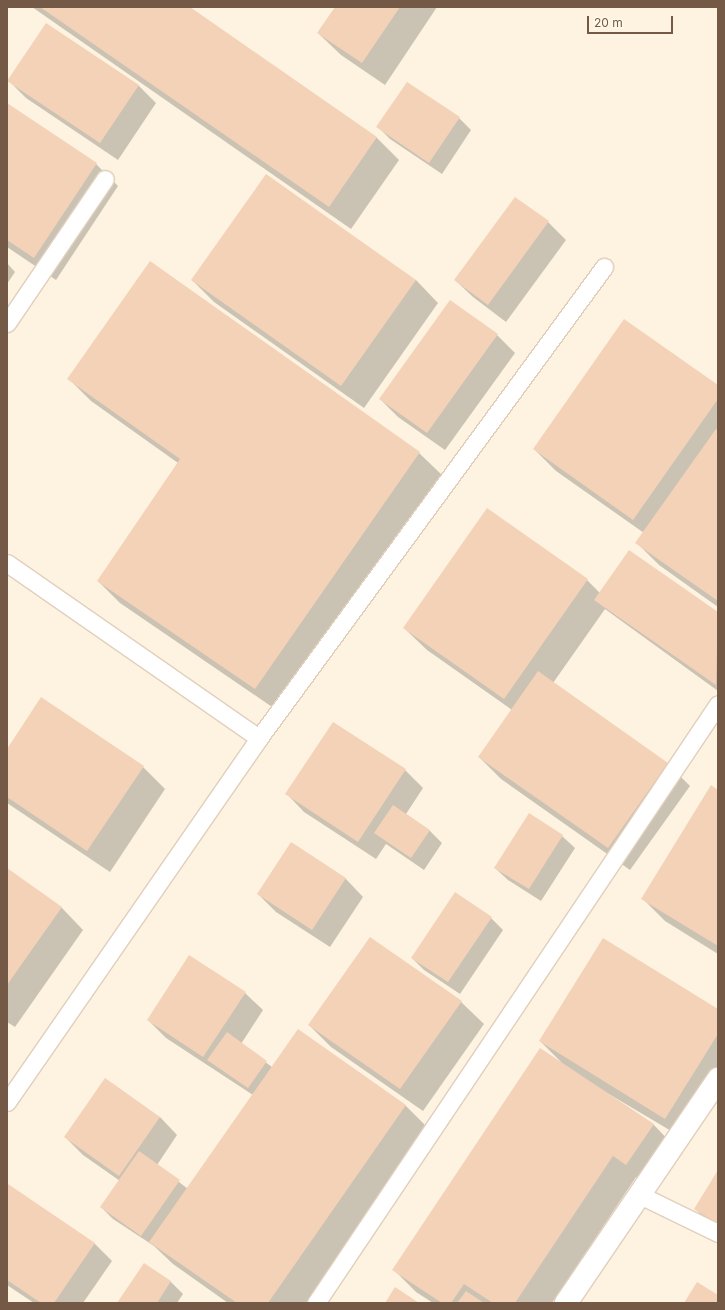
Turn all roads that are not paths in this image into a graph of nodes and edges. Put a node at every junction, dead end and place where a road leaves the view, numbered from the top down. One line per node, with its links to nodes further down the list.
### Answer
1 (105, 179): 3 (lane)
2 (604, 267): 6 (lane)
3 (7, 323)
4 (7, 563): 6 (lane)
5 (718, 704): 11 (lane)
6 (259, 738): 8 (lane)
7 (718, 1079): 9 (street)
8 (7, 1102)
9 (640, 1195): 10 (lane); 12 (street)
10 (718, 1233)
11 (316, 1303)
12 (566, 1303)

